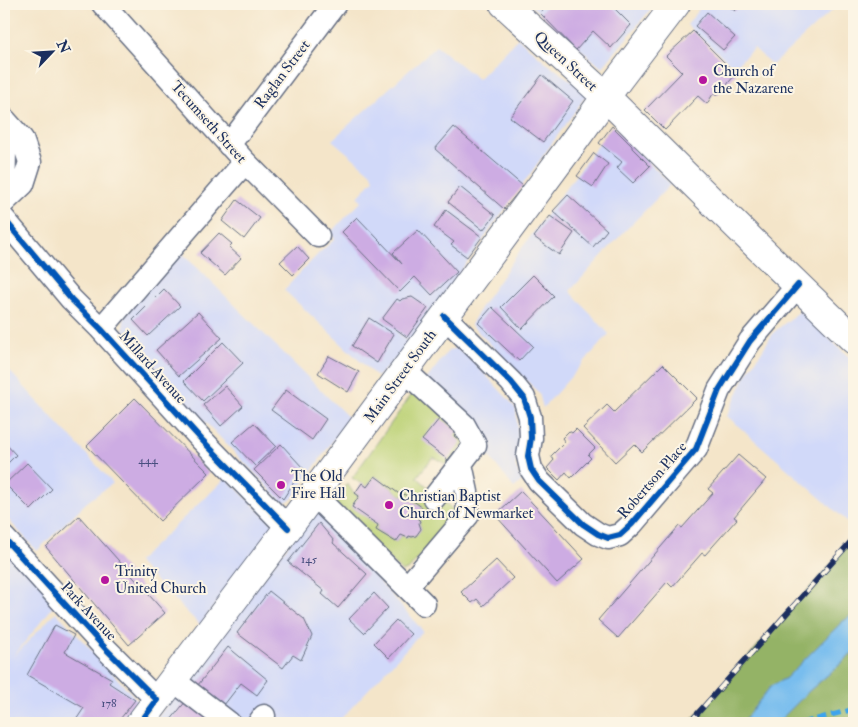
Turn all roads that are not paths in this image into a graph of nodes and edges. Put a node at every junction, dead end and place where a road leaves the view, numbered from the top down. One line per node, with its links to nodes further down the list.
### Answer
1 (103, 4): 8 (street, Tecumseth Street)
2 (334, 4): 8 (street, Raglan Street)
3 (504, 4): 5 (main road, Queen Street)
4 (676, 4): 5 (main road, Main Street South)
5 (606, 97): 12 (main road, Queen Street); 13 (main road, Main Street South)
6 (4, 119): 7 (street)
7 (4, 143)
8 (229, 145): 9 (street, Tecumseth Street)
9 (245, 162): 11 (street, Tecumseth Street); 14 (street)
10 (4, 219): 14 (street, Millard Avenue)
11 (318, 236)
12 (798, 284): 13 (street, Robertson Place); 15 (main road, Queen Street)
13 (444, 316): 16 (main road, Main Street South)
14 (101, 329): 20 (street, Millard Avenue)
15 (854, 340)
16 (404, 370): 17 (street); 18 (main road, Main Street South)
17 (461, 464): 19 (street); 22 (street)
18 (313, 494): 20 (main road, Main Street South); 22 (street)
19 (434, 498)
20 (288, 528): 24 (main road, Main Street South)
21 (4, 538): 24 (street, Park Avenue)
22 (407, 587): 23 (street)
23 (424, 604)
24 (165, 690): 25 (main road, Main Street South); 26 (street, Park Avenue)
25 (140, 723)
26 (229, 723)

